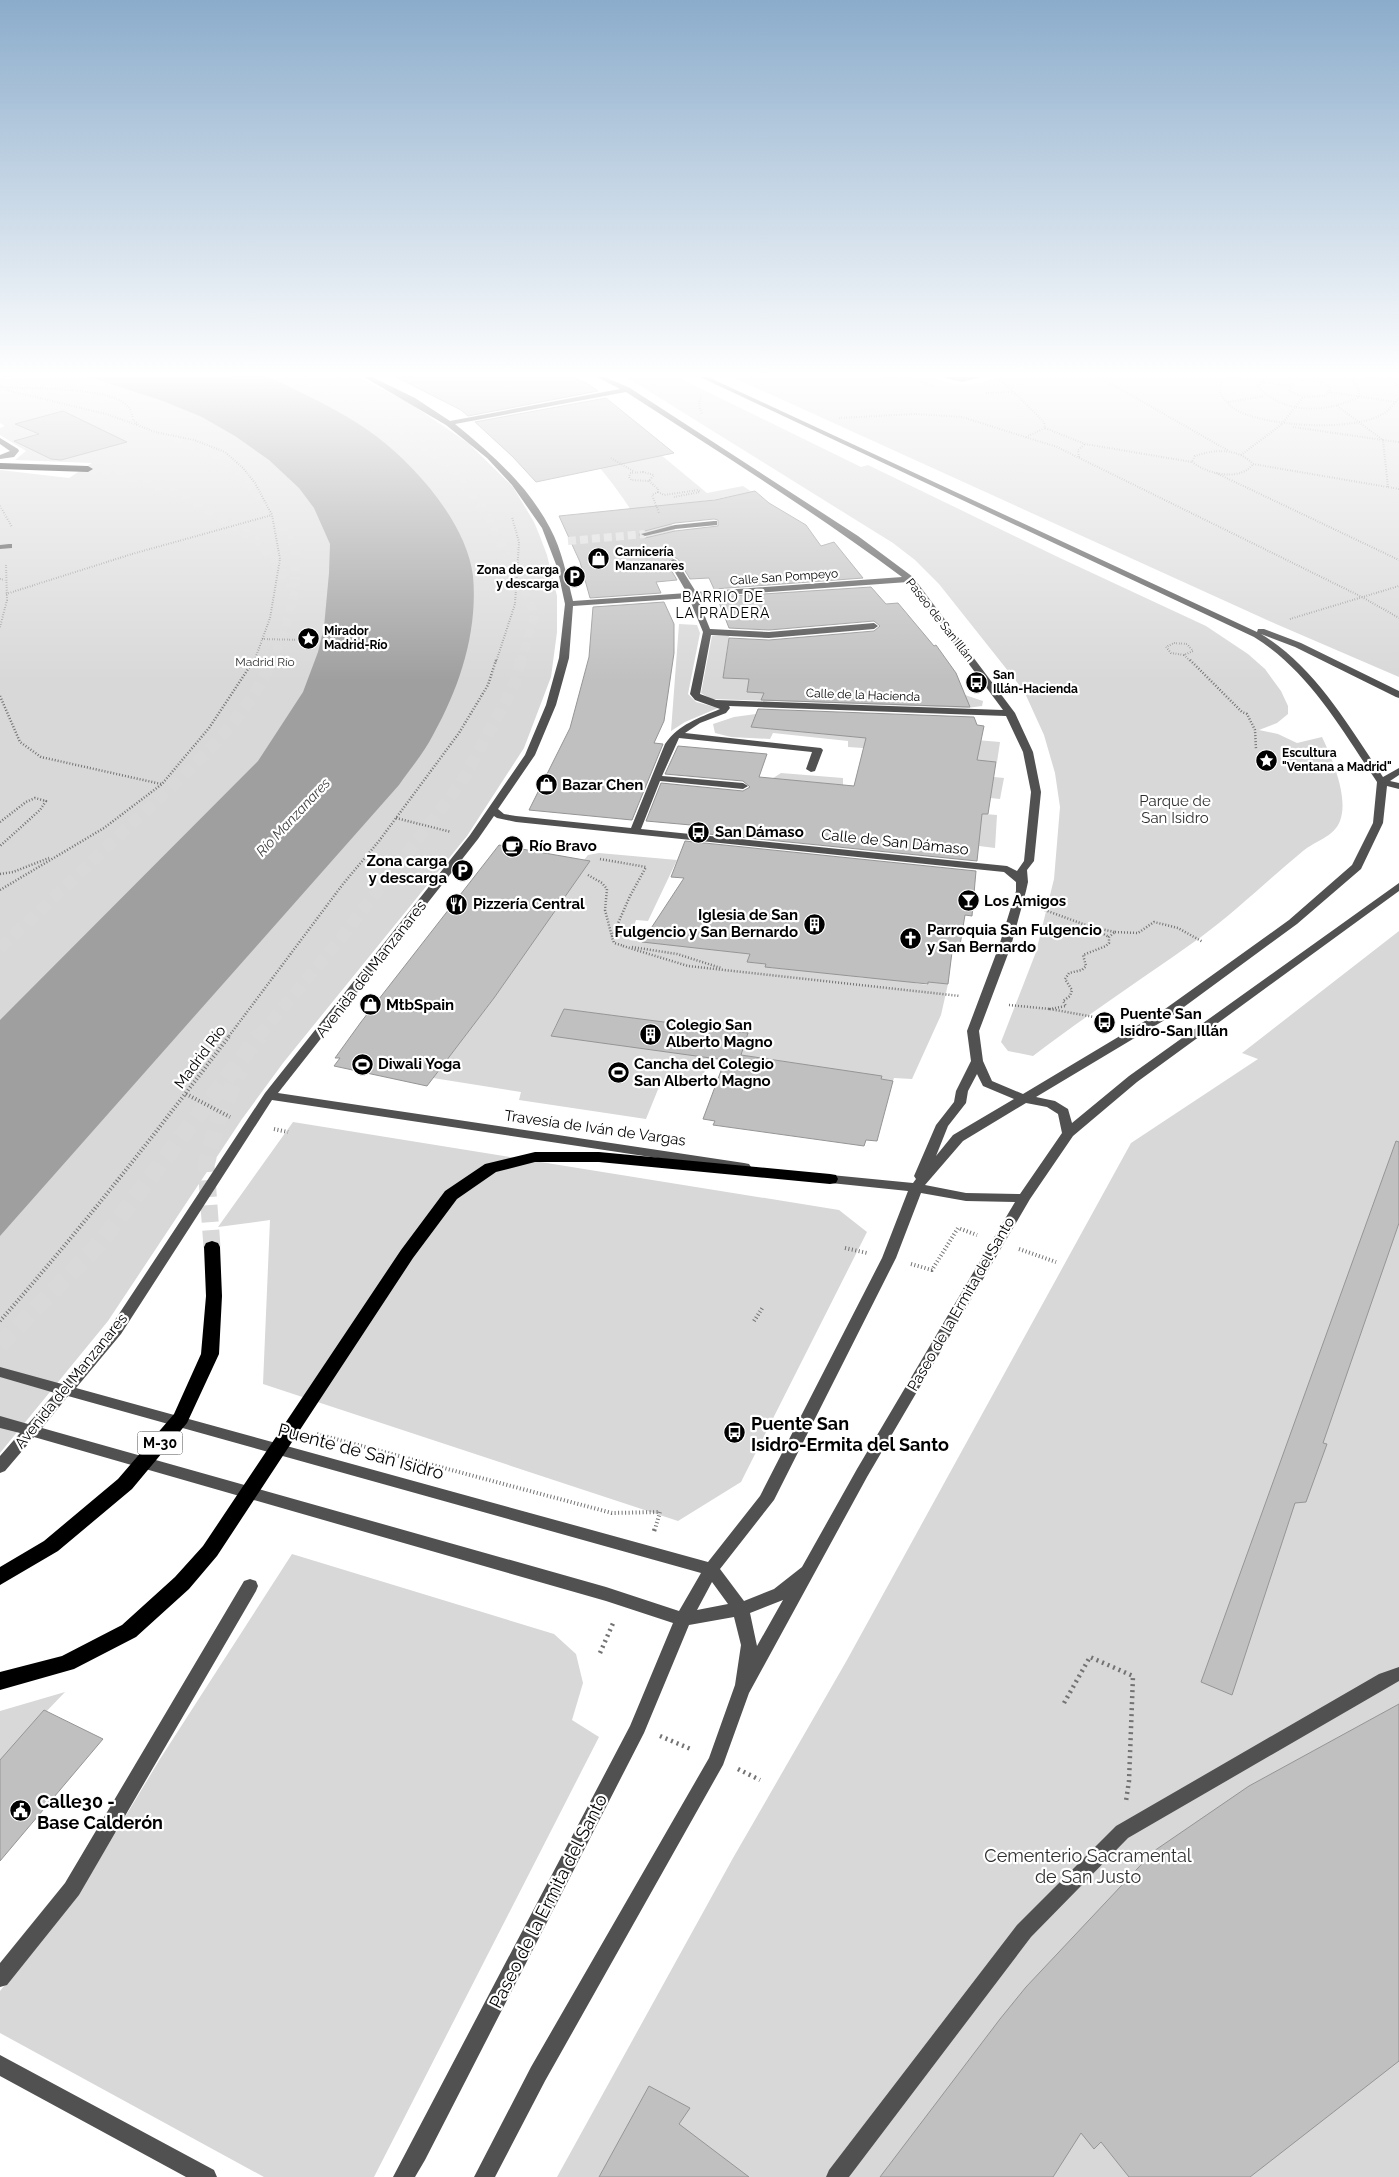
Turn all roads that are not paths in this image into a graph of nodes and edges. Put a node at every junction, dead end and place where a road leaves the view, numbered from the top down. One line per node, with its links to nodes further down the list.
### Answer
1 (511, 479): 9 (street, Avenida del Manzanares)
2 (766, 479): 7 (street, Paseo de San Illán)
3 (923, 479): 10 (street)
4 (714, 523): 5 (street)
5 (645, 534)
6 (673, 562): 8 (street)
7 (910, 579): 8 (street, Calle San Pompeyo); 17 (street, Paseo de San Illán)
8 (693, 596): 9 (street, Calle San Pompeyo); 12 (street)
9 (569, 604): 25 (street, Avenida del Manzanares)
10 (1206, 610): 13 (street); 22 (street)
11 (874, 626): 12 (street)
12 (707, 632): 16 (street, Calle de la Hacienda)
13 (1376, 684): 14 (street); 15 (street)
14 (1399, 690)
15 (1399, 695)
16 (715, 703): 17 (street, Calle de la Hacienda); 18 (street)
17 (1010, 713): 27 (street, Paseo de San Illán)
18 (676, 735): 19 (street); 21 (street)
19 (811, 769)
20 (1399, 771): 22 (street)
21 (656, 778): 23 (street); 26 (street)
22 (1382, 782): 24 (street); 33 (street, Paseo de la Ermita del Santo)
23 (743, 786)
24 (1399, 786)
25 (493, 810): 26 (street, Calle de San Dámaso); 32 (street, Avenida del Manzanares)
26 (634, 832): 28 (street, Calle de San Dámaso)
27 (1029, 861): 28 (street); 29 (street, Paseo de San Illán)
28 (1007, 869): 29 (street)
29 (1023, 882): 31 (street, Paseo de San Illán)
30 (1399, 886): 34 (street, Paseo de la Ermita del Santo)
31 (977, 1061): 33 (street, Paseo de San Illán); 36 (street)
32 (269, 1096): 35 (street, Travesía de Iván de Vargas); 41 (street, Avenida del Manzanares)
33 (1023, 1098): 34 (street); 36 (street, Paseo de la Ermita del Santo)
34 (1068, 1133): 37 (street, Paseo de la Ermita del Santo)
35 (830, 1179): 36 (street, Travesía de Iván de Vargas); 49 (highway)
36 (916, 1188): 37 (street, Paseo de la Ermita del Santo); 43 (street, Paseo de la Ermita del Santo)
37 (1024, 1198): 42 (street, Paseo de la Ermita del Santo)
38 (212, 1247): 44 (highway, M-30)
39 (0, 1372): 43 (street, Puente de San Isidro)
40 (0, 1422): 47 (street)
41 (0, 1468)
42 (812, 1567): 46 (street, Paseo de la Ermita del Santo); 50 (street, Paseo de la Ermita del Santo)
43 (711, 1569): 46 (street, Paseo de la Ermita del Santo); 47 (street, Paseo de la Ermita del Santo)
44 (0, 1577)
45 (250, 1586): 51 (street)
46 (741, 1609): 47 (street, Paseo de la Ermita del Santo); 50 (street, Paseo de la Ermita del Santo)
47 (683, 1619): 54 (street, Paseo de la Ermita del Santo)
48 (1399, 1674): 56 (street)
49 (0, 1681)
50 (741, 1691): 55 (street, Paseo de la Ermita del Santo)
51 (4, 1967)
52 (0, 2065): 53 (street)
53 (207, 2177)
54 (403, 2177)
55 (484, 2177)
56 (836, 2177)

